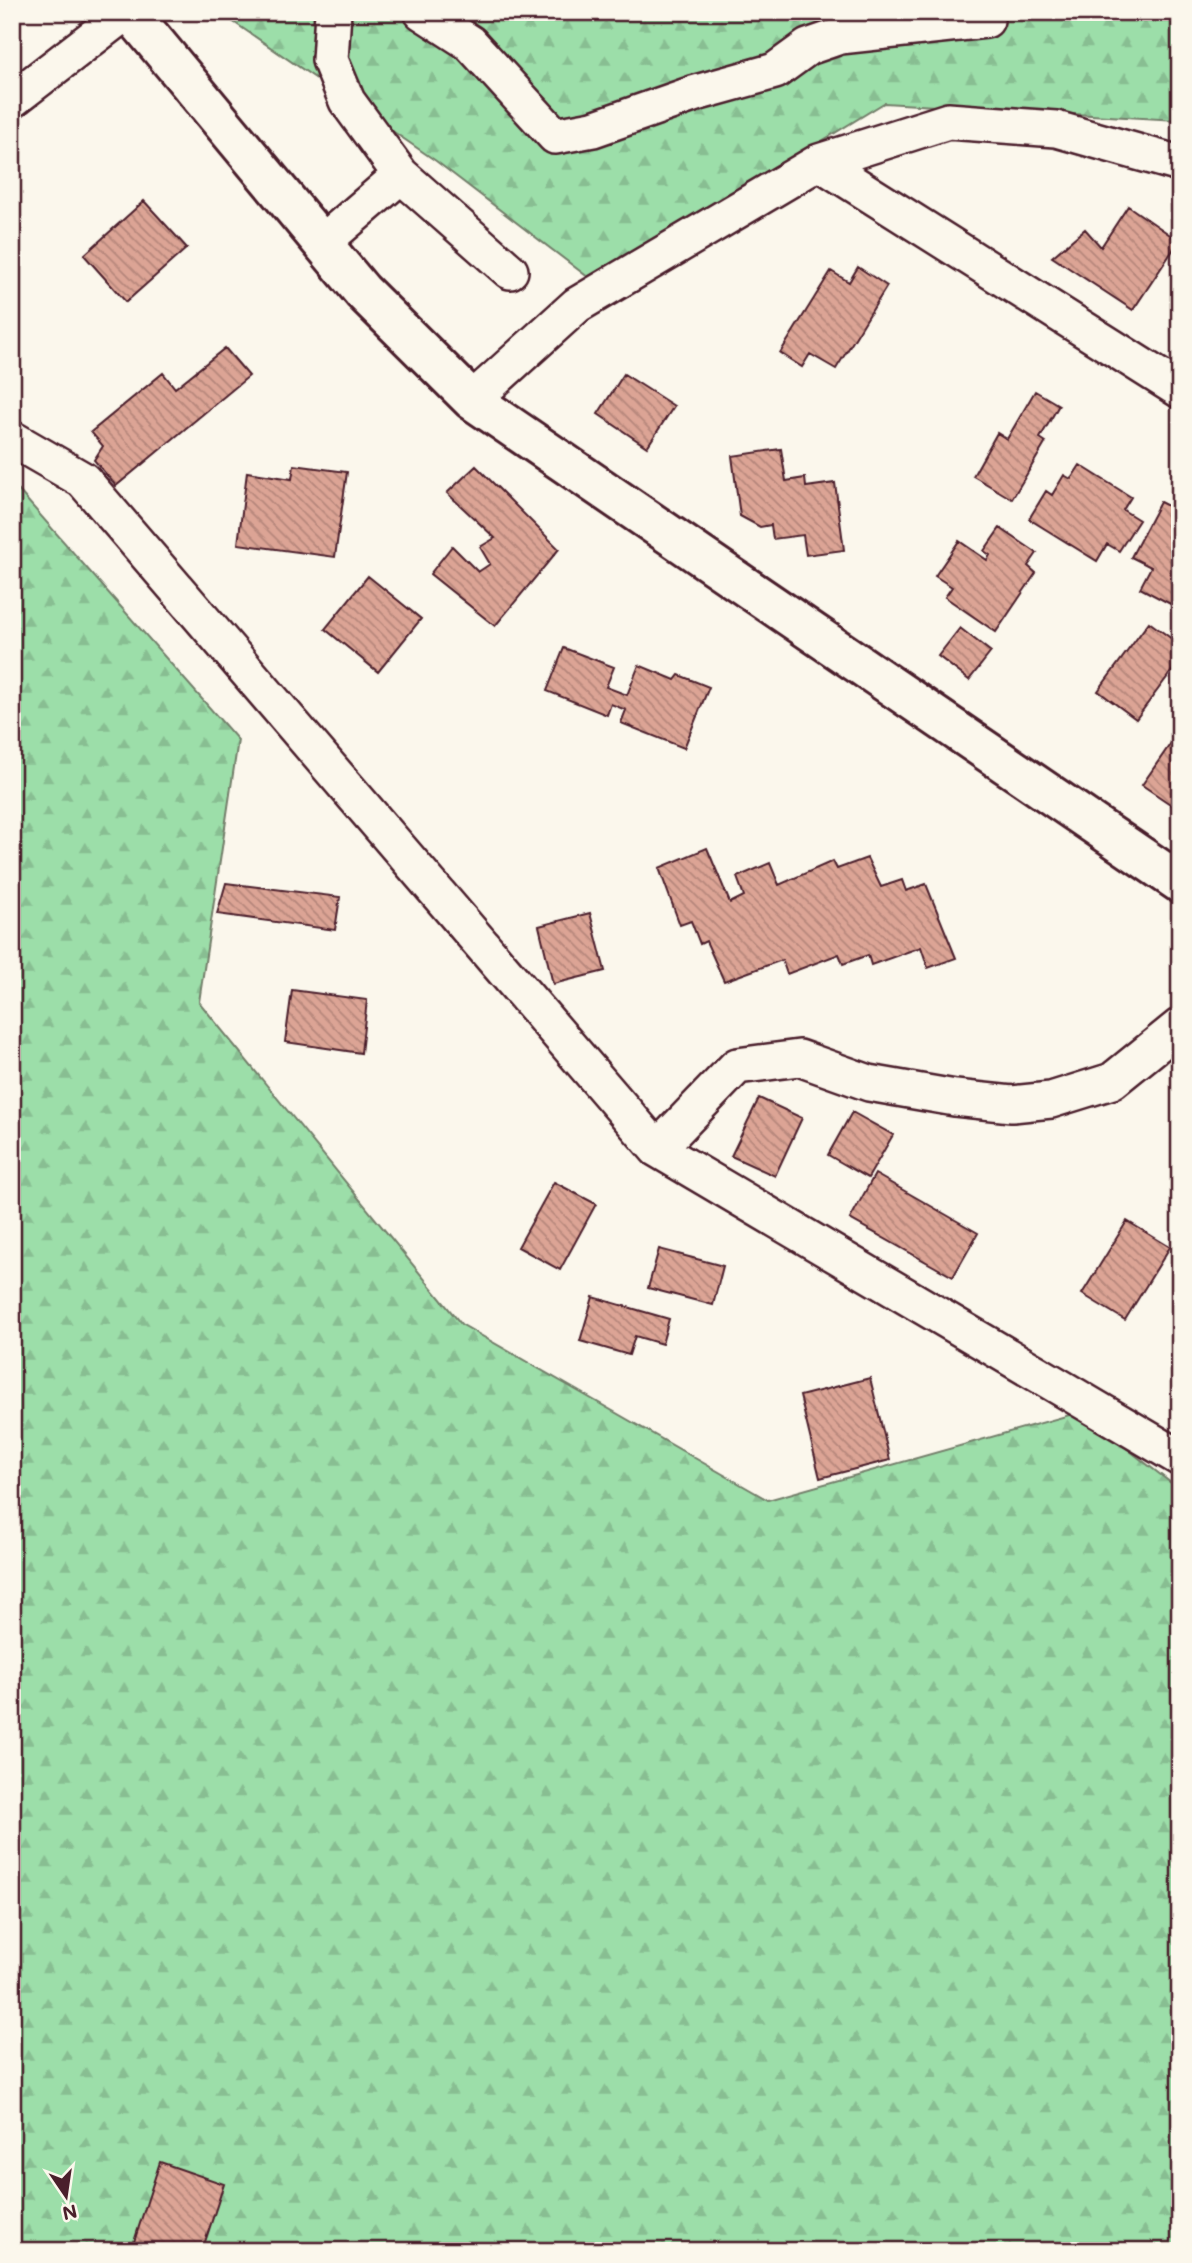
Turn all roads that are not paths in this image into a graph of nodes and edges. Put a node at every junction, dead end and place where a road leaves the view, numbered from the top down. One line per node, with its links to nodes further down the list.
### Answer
1 (128, 12): 5 (street); 9 (street)
2 (333, 12): 8 (street)
3 (422, 12): 4 (street)
4 (986, 20)
5 (12, 100)
6 (819, 162): 7 (street); 11 (street); 12 (street)
7 (1180, 164)
8 (401, 175): 9 (street); 10 (street)
9 (322, 243): 12 (street)
10 (510, 271)
11 (1180, 390)
12 (472, 400): 14 (street)
13 (12, 439): 16 (street)
14 (1180, 883)
15 (1180, 1026): 16 (street)
16 (657, 1149): 17 (street)
17 (1180, 1458)

